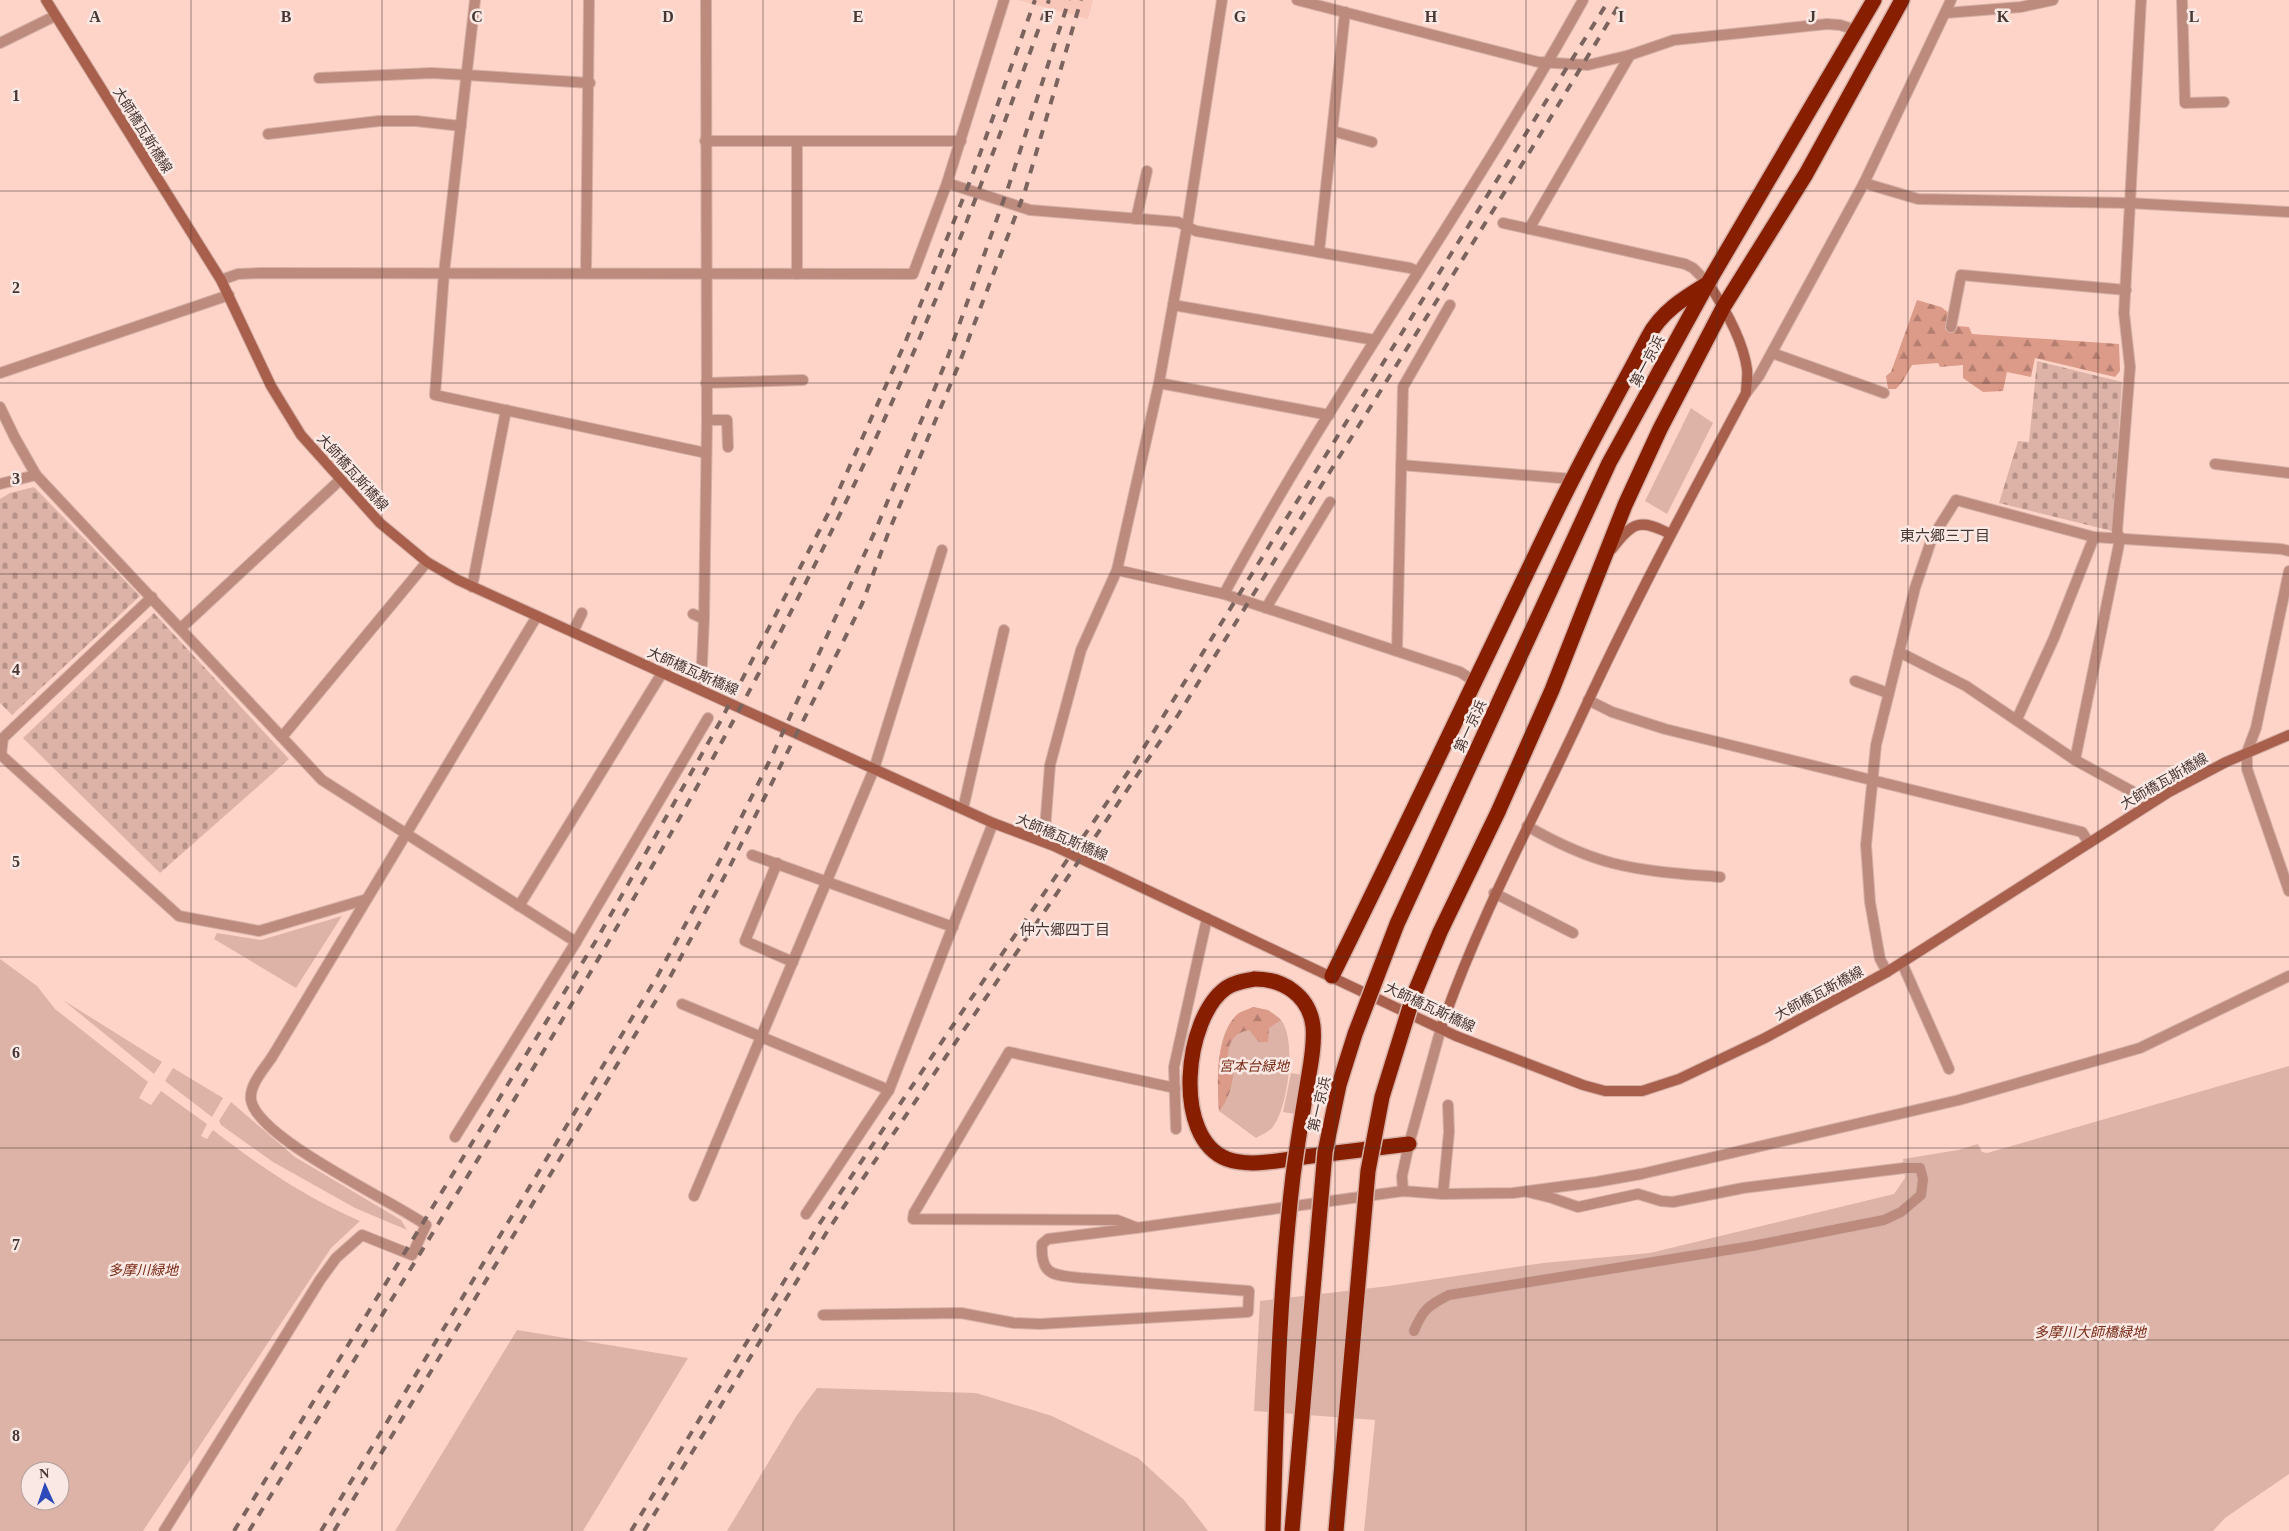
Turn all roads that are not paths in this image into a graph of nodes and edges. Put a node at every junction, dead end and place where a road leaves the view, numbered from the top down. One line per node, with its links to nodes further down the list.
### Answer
1 (46, 0): 17 (street, 大師橋瓦斯橋線)
2 (475, 0): 22 (street)
3 (589, 0): 24 (street)
4 (706, 0): 29 (street)
5 (1004, 0): 31 (street)
6 (1222, 0): 40 (street)
7 (1297, 0): 15 (street)
8 (1583, 0): 21 (street)
9 (1874, 0): 18 (highway, 第一京浜)
10 (1902, 0): 54 (highway)
11 (1951, 0): 16 (street)
12 (2053, 0): 16 (street)
13 (2141, 0): 36 (street)
14 (2182, 0): 25 (street)
15 (1345, 12): 21 (street); 27 (street)
16 (1946, 13): 34 (street)
17 (55, 16): 19 (street); 48 (street, 大師橋瓦斯橋線)
18 (1856, 30): 20 (street); 49 (highway, 第一京浜)
19 (0, 43)
20 (1630, 55): 21 (street); 41 (street)
21 (1548, 62): 43 (street)
22 (467, 75): 23 (street); 24 (street); 26 (street)
23 (319, 78)
24 (590, 83): 45 (street)
25 (2224, 102)
26 (461, 126): 28 (street); 44 (street)
27 (1333, 131): 32 (street); 42 (street)
28 (268, 134)
29 (705, 141): 30 (street); 46 (street)
30 (797, 141): 31 (street); 47 (street)
31 (960, 141): 35 (street)
32 (1372, 142)
33 (1147, 171): 38 (street)
34 (1864, 183): 36 (street); 57 (street)
35 (948, 184): 38 (street); 47 (street)
36 (2129, 203): 37 (street); 50 (street)
37 (2289, 212)
38 (1136, 219): 40 (street)
39 (1503, 223): 41 (street)
40 (1187, 227): 42 (street); 52 (street)
41 (1529, 229): 49 (street)
42 (1319, 252): 43 (street)
43 (1417, 271): 56 (street)
44 (444, 273): 45 (street); 48 (street); 65 (street)
45 (586, 273): 46 (street)
46 (705, 273): 47 (street); 60 (street)
47 (797, 274)
48 (221, 280): 51 (street, 大師橋瓦斯橋線)
49 (1708, 283): 54 (street); 74 (highway); 159 (highway, 第一京浜, bridge)
50 (2126, 290): 55 (street); 80 (street)
51 (229, 295): 58 (street); 75 (street, 大師橋瓦斯橋線)
52 (1173, 305): 56 (street); 61 (street)
53 (1450, 305): 71 (street)
54 (1724, 306): 62 (street); 84 (highway)
55 (1951, 327)
56 (1375, 340): 66 (street)
57 (1772, 353): 62 (street); 63 (street)
58 (0, 373)
59 (803, 380): 60 (street)
60 (706, 383): 67 (street)
61 (1159, 383): 66 (street); 85 (street)
62 (1746, 393): 78 (street)
63 (1884, 393)
64 (0, 408): 73 (street)
65 (506, 410): 69 (street); 87 (street)
66 (1329, 415): 88 (street)
67 (707, 420): 68 (street); 69 (street)
68 (728, 447)
69 (706, 453): 94 (street)
70 (2215, 464): 72 (street)
71 (1401, 465): 74 (street); 98 (street)
72 (2289, 473)
73 (36, 475): 76 (street); 89 (street)
74 (1573, 479): 101 (highway)
75 (340, 480): 83 (street, 大師橋瓦斯橋線); 95 (street)
76 (0, 484)
77 (1330, 502): 90 (street)
78 (1670, 534): 84 (street); 105 (street)
79 (2094, 537): 80 (street); 99 (street); 107 (street)
80 (2120, 539): 82 (street); 112 (street)
81 (942, 550): 113 (street)
82 (2289, 551)
83 (427, 562): 87 (street, 大師橋瓦斯橋線); 109 (street)
84 (1602, 563): 160 (highway, bridge)
85 (1117, 570): 88 (street); 120 (street)
86 (2289, 571): 110 (street)
87 (472, 586): 93 (street, 大師橋瓦斯橋線)
88 (1224, 594): 90 (street)
89 (152, 597): 95 (street); 111 (street)
90 (1266, 608): 98 (street)
91 (582, 613): 97 (street)
92 (693, 614): 94 (street)
93 (537, 616): 97 (street, 大師橋瓦斯橋線); 119 (street)
94 (704, 619): 103 (street)
95 (182, 628): 109 (street)
96 (1004, 630): 116 (street)
97 (573, 632): 100 (street, 大師橋瓦斯橋線)
98 (1397, 652): 101 (street)
99 (1899, 652): 104 (street); 107 (street)
100 (662, 673): 103 (street, 大師橋瓦斯橋線); 129 (street)
101 (1474, 681): 137 (highway)
102 (1855, 681): 104 (street)
103 (697, 688): 113 (street, 大師橋瓦斯橋線)
104 (1888, 693): 114 (street)
105 (1588, 700): 114 (street); 118 (street)
106 (708, 718): 133 (street)
107 (2017, 719): 112 (street)
108 (2289, 734): 110 (street, 大師橋瓦斯橋線)
109 (282, 737): 119 (street)
110 (2247, 752): 115 (street, 大師橋瓦斯橋線); 126 (street)
111 (0, 755): 128 (street)
112 (2075, 760): 115 (street)
113 (874, 769): 116 (street, 大師橋瓦斯橋線); 125 (street)
114 (1872, 780): 121 (street); 136 (street)
115 (2145, 806): 121 (street, 大師橋瓦斯橋線)
116 (963, 810): 117 (street, 大師橋瓦斯橋線)
117 (993, 823): 120 (street, 大師橋瓦斯橋線); 131 (street)
118 (1527, 826): 124 (street); 127 (street)
119 (407, 834): 128 (street); 129 (street)
120 (1044, 842): 130 (street, 大師橋瓦斯橋線)
121 (2089, 843): 135 (street, 大師橋瓦斯橋線)
122 (752, 855): 123 (street)
123 (777, 863): 125 (street); 134 (street)
124 (1720, 877)
125 (827, 880): 131 (street); 134 (street)
126 (2289, 891)
127 (1494, 893): 132 (street); 140 (street)
128 (364, 900): 157 (street)
129 (519, 906): 133 (street)
130 (1207, 918): 137 (street, 大師橋瓦斯橋線); 143 (street)
131 (953, 927): 144 (street)
132 (1573, 933)
133 (576, 942): 147 (street)
134 (793, 962): 141 (street)
135 (1902, 963): 136 (street, 大師橋瓦斯橋線); 142 (street)
136 (1887, 972): 140 (street, 大師橋瓦斯橋線)
137 (1332, 976): 140 (street, 大師橋瓦斯橋線)
138 (2289, 976): 150 (street)
139 (682, 1004): 141 (street)
140 (1441, 1028): 148 (street)
141 (761, 1038): 144 (street); 152 (street)
142 (1949, 1069)
143 (1175, 1088): 146 (street); 154 (street)
144 (889, 1090): 153 (street)
145 (1448, 1105): 151 (street)
146 (1176, 1129)
147 (454, 1137)
148 (1409, 1144): 149 (street); 158 (highway, bridge)
149 (1403, 1191): 151 (street); 154 (street)
150 (1528, 1192): 151 (street); 156 (street)
151 (1443, 1194)
152 (694, 1196)
153 (806, 1214)
154 (1136, 1228): 155 (street)
155 (823, 1315)
156 (1414, 1331)
157 (164, 1531)
158 (1273, 1531)
159 (1292, 1531)
160 (1336, 1531)

